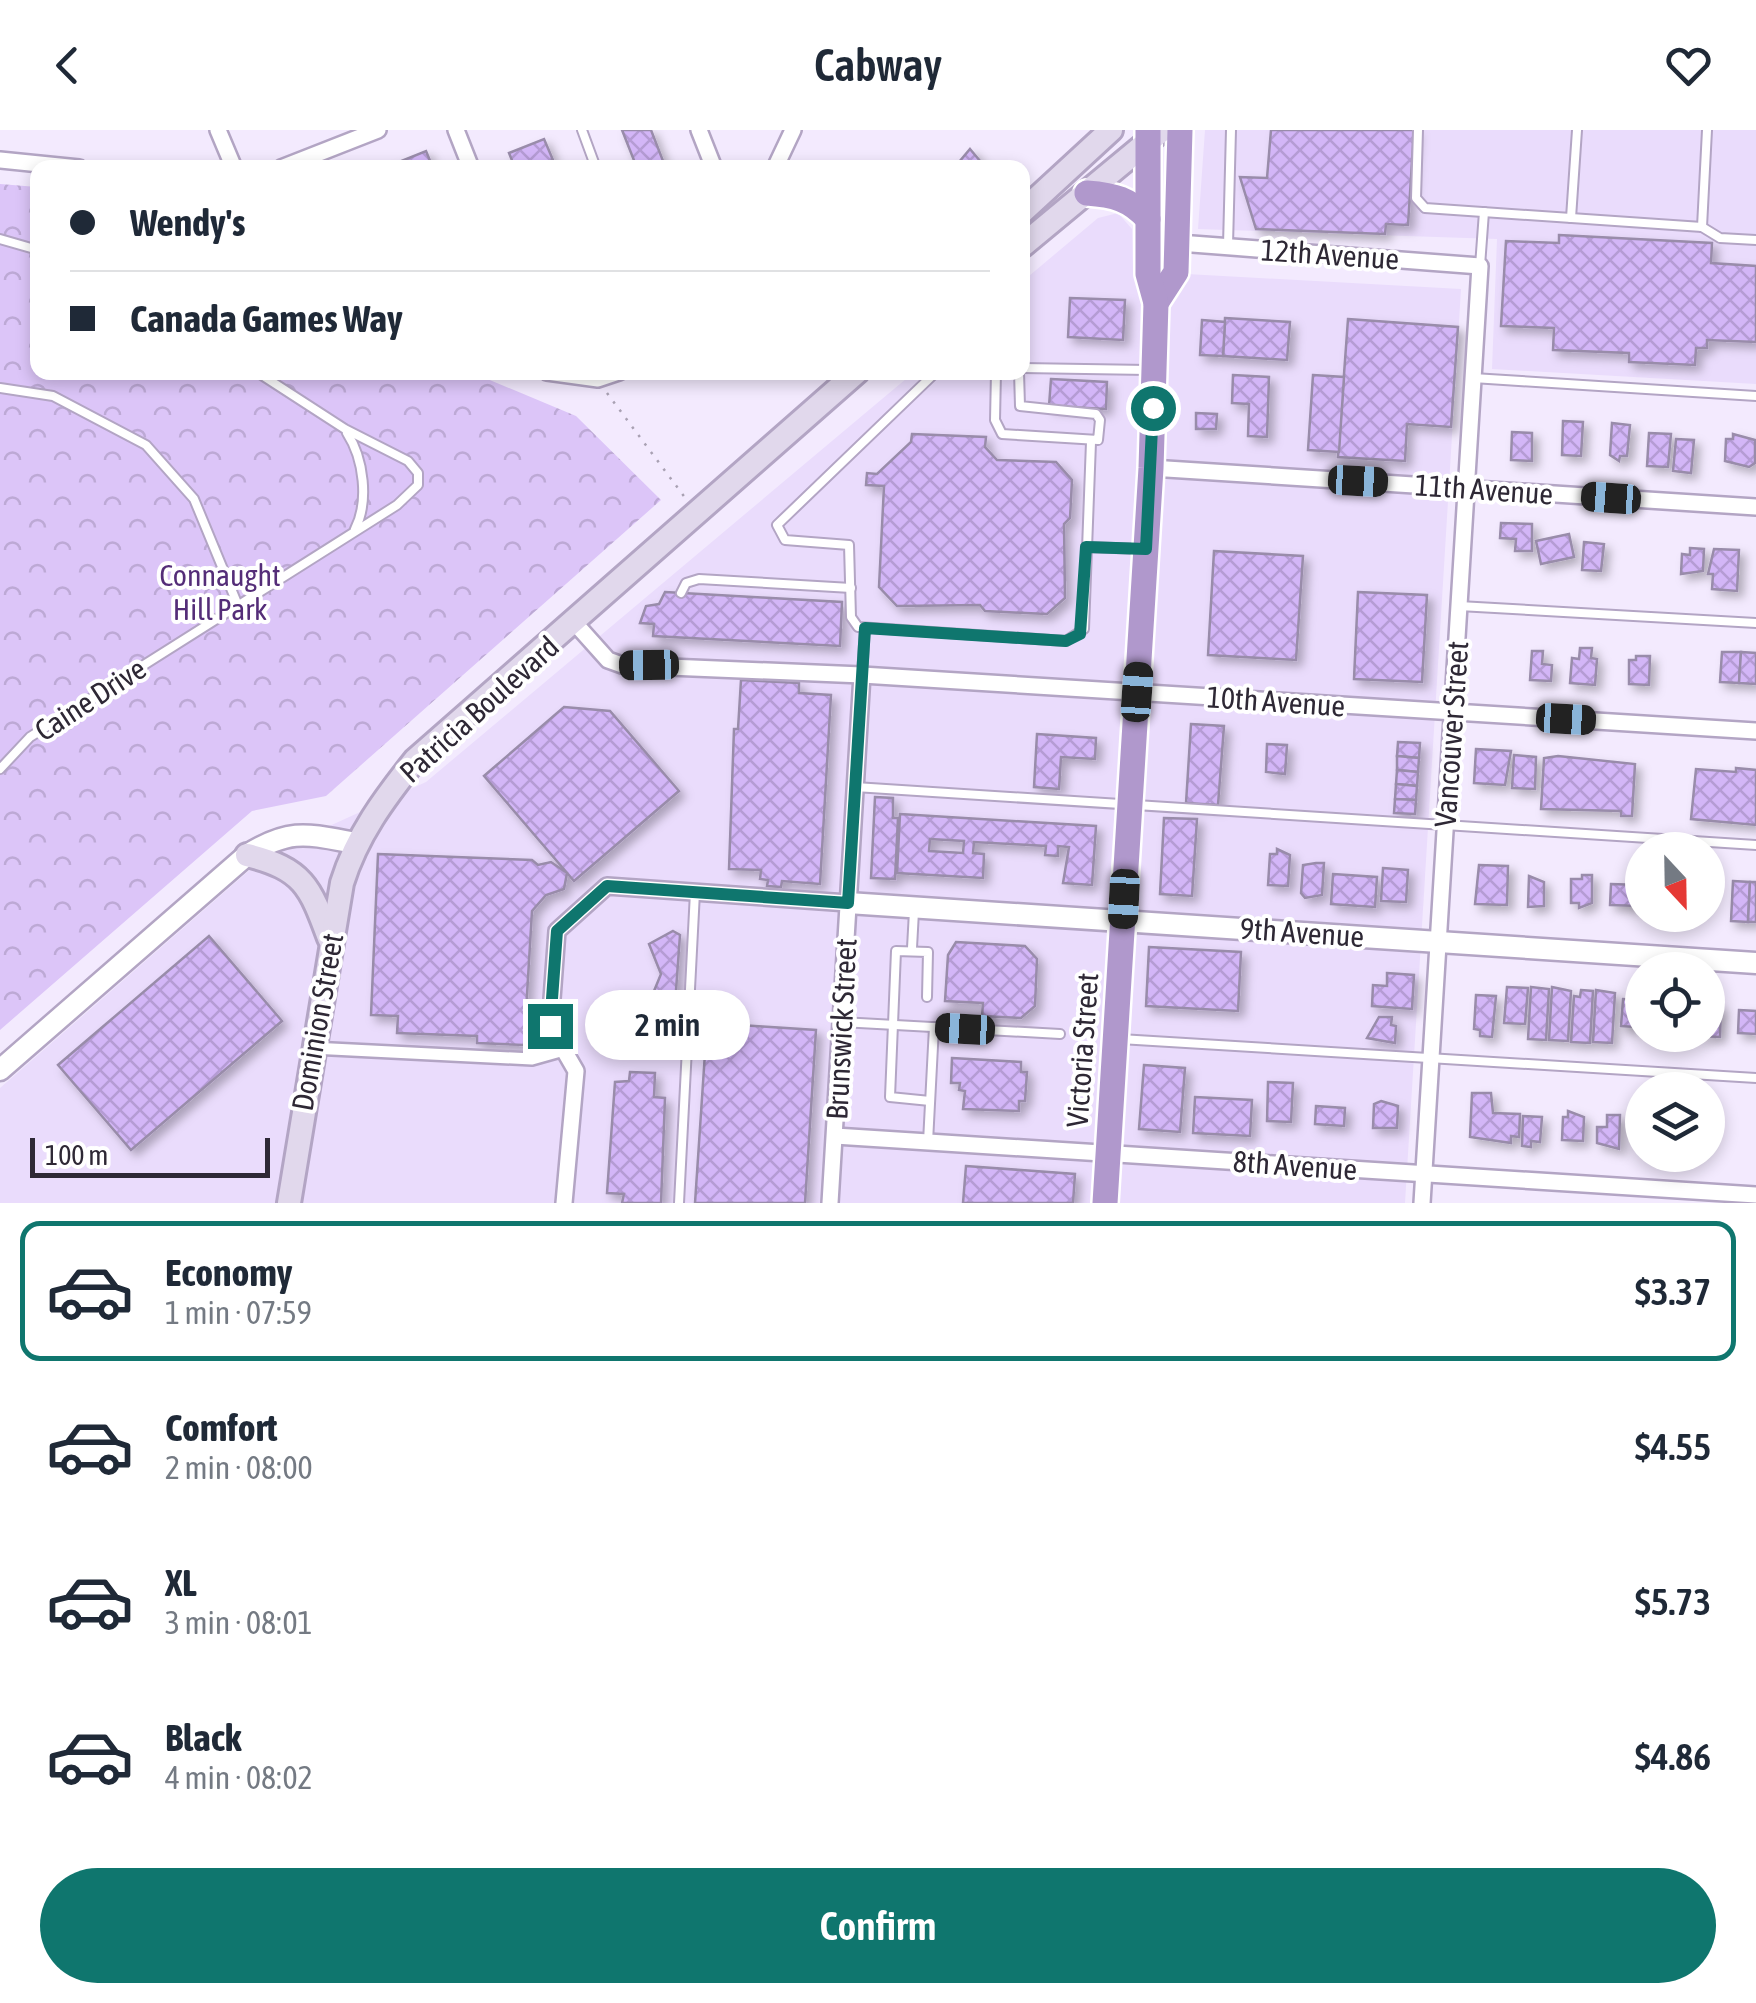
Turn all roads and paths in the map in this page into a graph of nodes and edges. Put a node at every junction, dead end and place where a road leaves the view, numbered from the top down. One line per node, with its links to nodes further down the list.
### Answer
1 (218, 130): 16 (street)
2 (378, 130): 14 (street)
3 (456, 130): 18 (street)
4 (582, 130): 19 (lane)
5 (698, 130): 20 (street)
6 (793, 130): 21 (street)
7 (1111, 130): 24 (main road)
8 (1180, 130): 32 (highway, Victoria Street)
9 (1231, 130): 33 (lane)
10 (1418, 130): 25 (lane)
11 (1577, 130): 26 (lane)
12 (1707, 130): 28 (lane)
13 (1153, 133): 23 (main road); 27 (highway, Victoria Street)
14 (343, 136): 17 (street)
15 (0, 160): 22 (street)
16 (231, 160)
17 (296, 160)
18 (468, 160)
19 (593, 160)
20 (711, 160)
21 (779, 160)
22 (30, 163)
23 (1088, 194): 27 (highway); 30 (main road)
24 (1030, 205)
25 (1484, 212): 26 (lane); 35 (lane)
26 (1571, 218): 28 (lane)
27 (1148, 219): 36 (highway, Victoria Street)
28 (1702, 227): 31 (lane)
29 (0, 239): 34 (lane)
30 (1030, 240)
31 (1756, 240)
32 (1179, 243): 33 (street, 12th Avenue); 36 (highway, Victoria Street)
33 (1228, 247): 35 (street, 12th Avenue)
34 (30, 248)
35 (1480, 266): 39 (street, Vancouver Street)
36 (1156, 303): 38 (highway, Victoria Street)
37 (1030, 370): 38 (lane)
38 (1154, 370): 50 (highway, Victoria Street)
39 (1473, 378): 47 (lane); 51 (street, Vancouver Street)
40 (270, 380): 48 (lane, Caine Drive)
41 (599, 380): 53 (path)
42 (848, 380): 53 (main road, Patricia Boulevard)
43 (928, 380): 57 (lane)
44 (996, 380): 49 (lane)
45 (1021, 380): 49 (lane)
46 (0, 388): 59 (lane)
47 (1756, 396)
48 (345, 430): 54 (lane); 54 (lane, Caine Drive)
49 (1091, 442): 55 (lane)
50 (1151, 468): 51 (street, 11th Avenue); 56 (highway, Victoria Street)
51 (1466, 488): 52 (street, 11th Avenue); 60 (street, Vancouver Street)
52 (1756, 507)
53 (696, 512): 61 (main road, Patricia Boulevard)
54 (353, 532): 59 (lane, Caine Drive)
55 (1086, 547): 56 (lane); 63 (lane)
56 (1146, 549): 65 (highway, Victoria Street)
57 (851, 588): 58 (lane); 63 (lane)
58 (681, 593)
59 (238, 603): 68 (lane, Caine Drive)
60 (1459, 606): 62 (lane); 66 (street, Vancouver Street)
61 (574, 622): 64 (street, 10th Avenue); 72 (main road, Patricia Boulevard)
62 (1756, 623)
63 (865, 628): 64 (lane)
64 (862, 675): 65 (street, 10th Avenue); 69 (street, Brunswick Street)
65 (1137, 692): 66 (street, 10th Avenue); 70 (highway, Victoria Street)
66 (1452, 712): 67 (street, 10th Avenue); 71 (street, Vancouver Street)
67 (1756, 731)
68 (0, 769)
69 (855, 787): 70 (lane); 76 (street, Brunswick Street)
70 (1130, 804): 71 (lane); 78 (highway, Victoria Street)
71 (1445, 826): 73 (lane); 80 (street, Vancouver Street)
72 (354, 843): 74 (street); 79 (main road, Dominion Street)
73 (1756, 846)
74 (247, 855): 79 (main road); 92 (street)
75 (695, 892): 76 (street); 90 (street); 102 (lane)
76 (848, 903): 77 (street, 9th Avenue); 84 (street, Brunswick Street)
77 (914, 907): 78 (street, 9th Avenue); 81 (lane)
78 (1123, 920): 80 (street, 9th Avenue); 88 (highway, Victoria Street)
79 (330, 941): 89 (main road, Dominion Street)
80 (1438, 941): 82 (street, 9th Avenue); 91 (street, Vancouver Street)
81 (912, 948): 83 (lane); 85 (lane)
82 (1756, 963)
83 (927, 997)
84 (841, 1022): 85 (lane); 95 (street, Brunswick Street)
85 (892, 1024): 86 (lane); 94 (lane)
86 (934, 1027): 87 (lane); 94 (lane)
87 (1060, 1034)
88 (1116, 1038): 91 (lane); 97 (highway, Victoria Street)
89 (312, 1048): 90 (street); 100 (main road, Dominion Street)
90 (564, 1050): 101 (street)
91 (1431, 1058): 93 (lane); 98 (street, Vancouver Street)
92 (0, 1070)
93 (1756, 1078)
94 (930, 1101): 96 (lane)
95 (834, 1136): 96 (street, 8th Avenue); 103 (street, Brunswick Street)
96 (928, 1142): 97 (street, 8th Avenue)
97 (1108, 1153): 98 (street, 8th Avenue); 104 (highway, Victoria Street)
98 (1424, 1174): 99 (street, 8th Avenue); 105 (street, Vancouver Street)
99 (1756, 1195)
100 (288, 1203)
101 (564, 1203)
102 (679, 1203)
103 (830, 1203)
104 (1105, 1203)
105 (1422, 1203)

